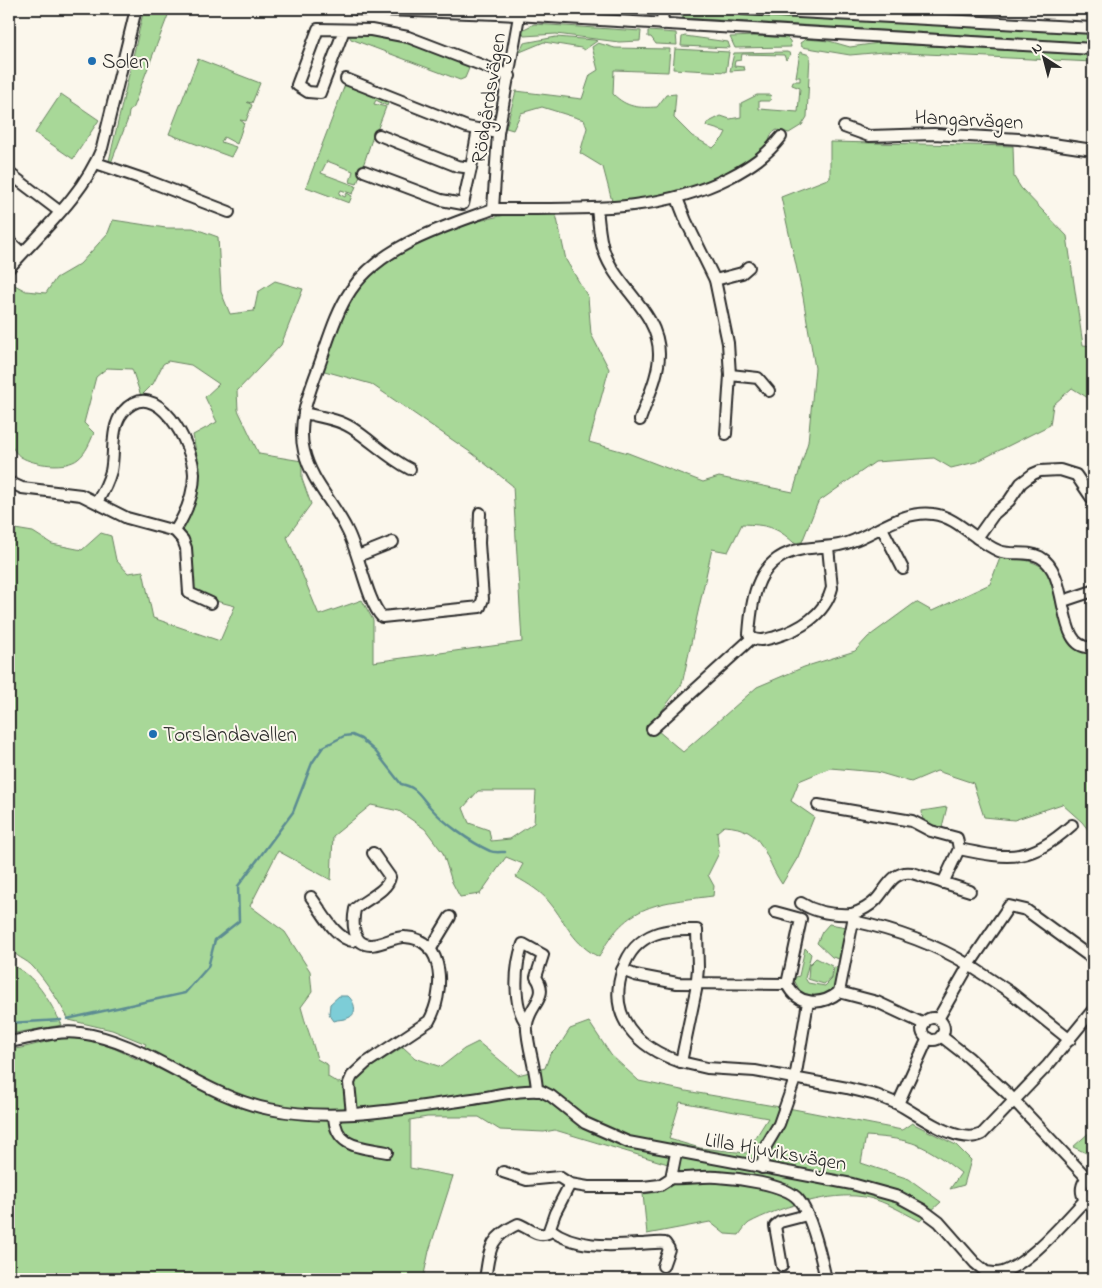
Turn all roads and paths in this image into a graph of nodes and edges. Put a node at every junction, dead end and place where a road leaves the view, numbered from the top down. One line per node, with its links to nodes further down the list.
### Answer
1 (136, 9): 18 (street)
2 (354, 9): 5 (street)
3 (663, 9): 6 (street)
4 (744, 9): 7 (street)
5 (519, 16): 6 (street); 10 (street, Rödgårdsvägen)
6 (662, 24): 9 (street)
7 (1093, 28)
8 (344, 30): 8 (street); 10 (street)
9 (1093, 50)
10 (510, 76): 14 (street, Rödgårdsvägen)
11 (346, 79): 13 (street)
12 (844, 127): 17 (street, Hangarvägen)
13 (478, 129): 14 (street); 19 (street)
14 (498, 133): 23 (street, Rödgårdsvägen)
15 (379, 135): 19 (street)
16 (781, 137): 22 (street)
17 (1093, 150)
18 (96, 163): 25 (street); 26 (street)
19 (471, 168): 20 (street)
20 (364, 171)
21 (9, 173): 25 (street)
22 (677, 198): 24 (street); 31 (street)
23 (494, 209): 24 (street); 34 (street)
24 (597, 209): 35 (street)
25 (59, 211): 28 (street)
26 (229, 212)
27 (9, 240): 28 (street)
28 (22, 253): 30 (street)
29 (750, 267): 31 (street)
30 (9, 268)
31 (715, 280): 32 (street)
32 (730, 375): 33 (street); 36 (street)
33 (770, 391)
34 (304, 413): 37 (street); 47 (street)
35 (640, 420)
36 (726, 434)
37 (410, 469)
38 (9, 482): 40 (street)
39 (1093, 500): 44 (street)
40 (97, 502): 43 (street); 43 (street)
41 (480, 513): 47 (street)
42 (882, 528): 44 (street); 46 (street); 48 (street)
43 (175, 531): 51 (street)
44 (977, 538): 50 (street)
45 (393, 542): 47 (street)
46 (828, 547): 52 (street); 52 (street)
47 (358, 556)
48 (903, 569)
49 (1093, 591): 50 (street)
50 (1063, 601): 53 (street)
51 (211, 602)
52 (752, 638): 54 (street)
53 (1093, 647)
54 (652, 729)
55 (818, 805): 57 (street)
56 (1072, 825): 57 (street)
57 (959, 849): 59 (street)
58 (373, 853): 66 (street)
59 (942, 883): 60 (street); 65 (street)
60 (970, 891)
61 (311, 897): 66 (street)
62 (801, 903): 65 (street)
63 (775, 912): 71 (street)
64 (450, 917): 67 (street)
65 (853, 917): 69 (street); 73 (street)
66 (357, 938): 67 (street)
67 (430, 950): 88 (street)
68 (1093, 959): 69 (street)
69 (969, 965): 76 (street); 81 (street)
70 (621, 974): 72 (street); 72 (street); 83 (street)
71 (787, 984): 72 (street); 74 (street)
72 (696, 986): 83 (street)
73 (839, 992): 74 (street); 78 (street)
74 (808, 1002): 84 (street)
75 (1093, 1010): 81 (street)
76 (938, 1020): 78 (street); 79 (street)
77 (527, 1024): 77 (street); 85 (street)
78 (924, 1024): 80 (street)
79 (941, 1036): 80 (street); 86 (street)
80 (928, 1038): 87 (street)
81 (1070, 1040): 86 (street)
82 (9, 1042): 89 (street)
83 (682, 1062): 84 (street)
84 (794, 1079): 87 (street); 92 (street)
85 (537, 1091): 88 (street); 91 (street, Lilla Hjuviksvägen)
86 (1013, 1100): 87 (street); 94 (street)
87 (898, 1104)
88 (352, 1114): 89 (street)
89 (334, 1115): 90 (street)
90 (387, 1152)
91 (676, 1153): 92 (street, Lilla Hjuviksvägen); 95 (street)
92 (762, 1168): 102 (street, Lilla Hjuviksvägen)
93 (503, 1172): 96 (street)
94 (1090, 1176): 97 (street)
95 (670, 1178): 96 (street); 98 (street)
96 (570, 1184): 99 (street)
97 (1089, 1203): 102 (street, Lilla Hjuviksvägen)
98 (807, 1215): 101 (street); 104 (street)
99 (550, 1230): 100 (street); 103 (street)
100 (663, 1266)
101 (782, 1266)
102 (994, 1276)
103 (485, 1279)
104 (826, 1279)

